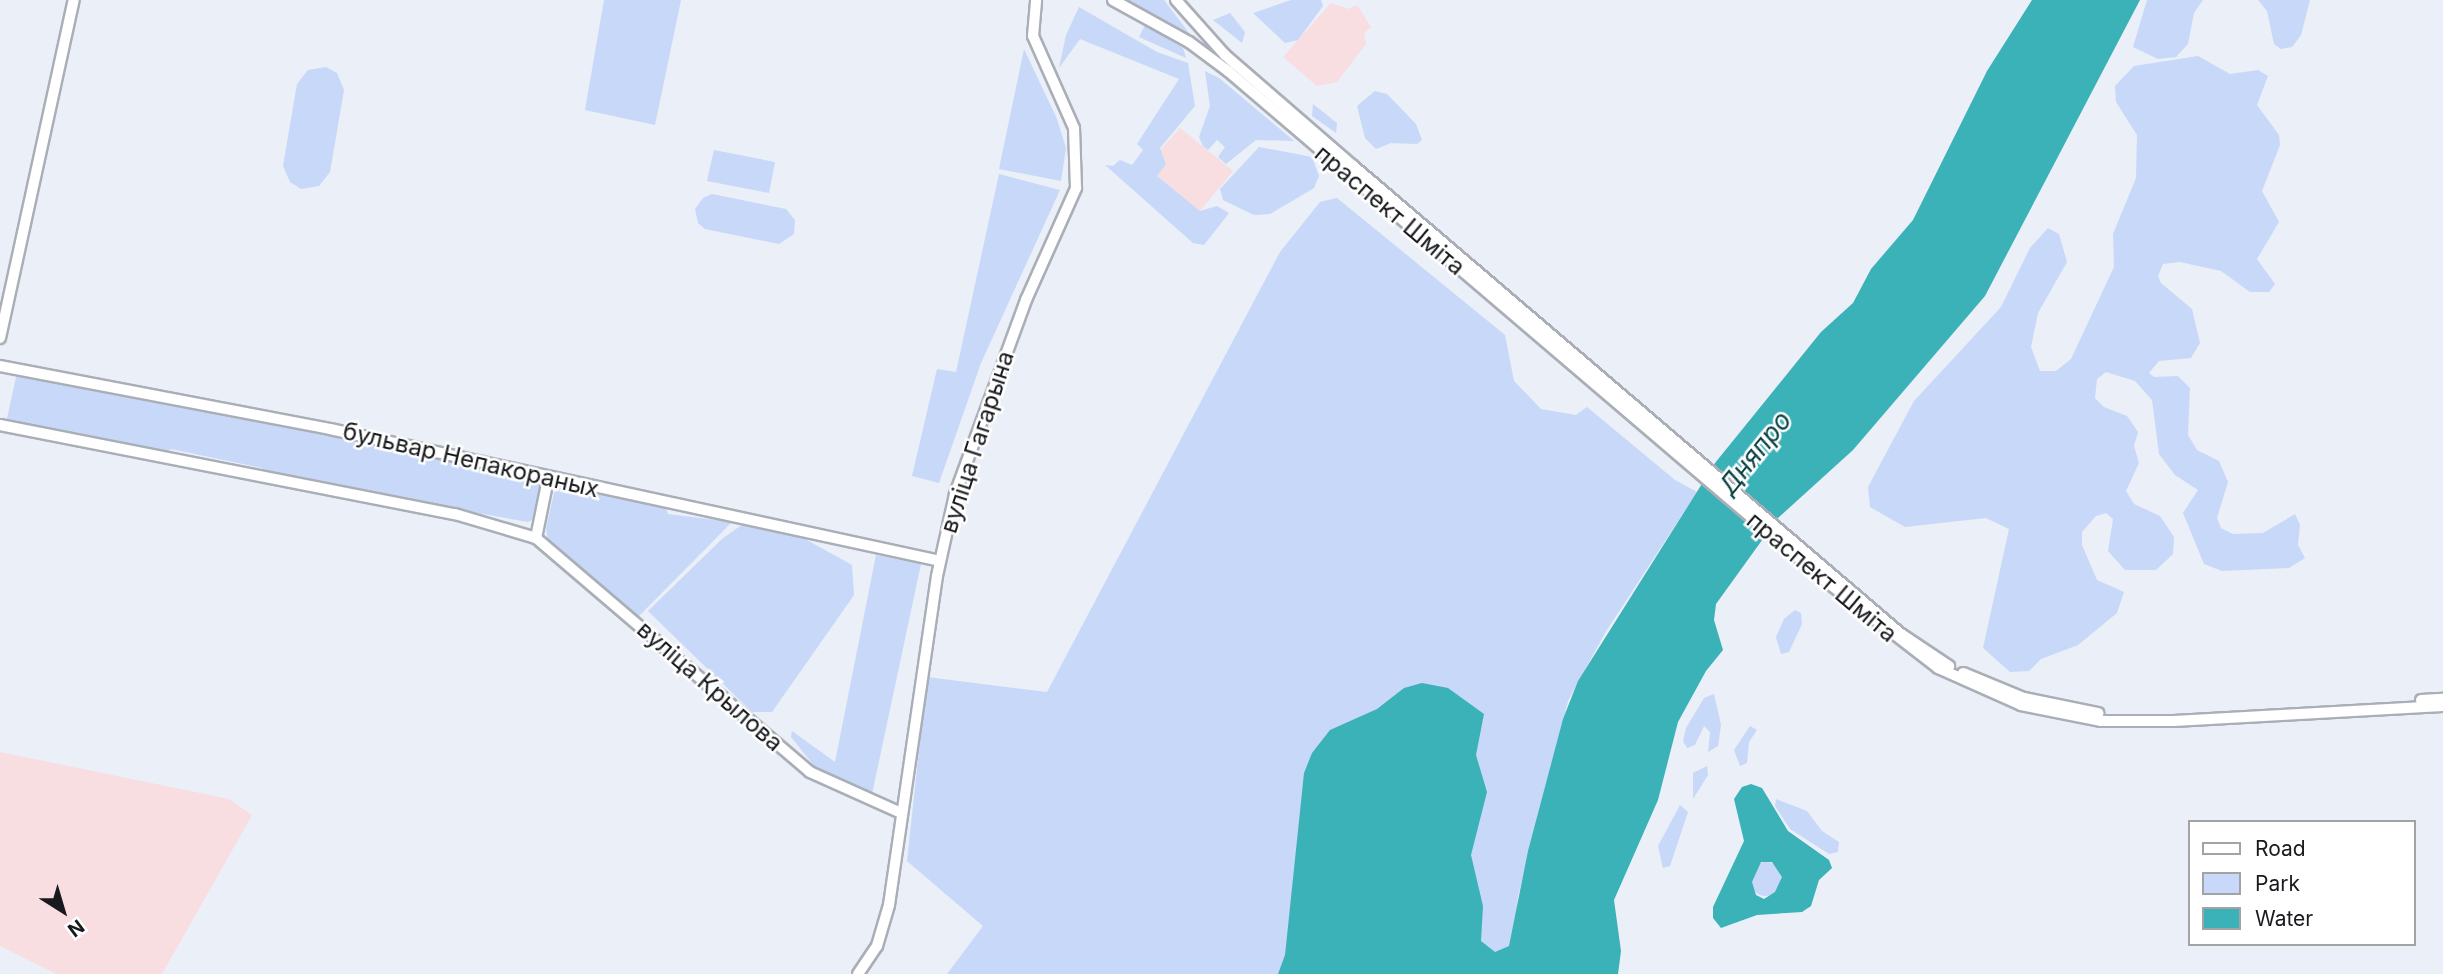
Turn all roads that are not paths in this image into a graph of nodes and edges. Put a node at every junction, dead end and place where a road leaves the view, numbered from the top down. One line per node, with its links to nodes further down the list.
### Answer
1 (74, 0): 5 (main road)
2 (1113, 0): 7 (main road, праспект Шміта)
3 (1175, 0): 7 (main road, праспект Шміта)
4 (1036, 2): 11 (main road, вуліца Гагарына)
5 (0, 338)
6 (0, 366): 9 (main road, бульвар Непакораных)
7 (1596, 380): 12 (main road, праспект Шміта)
8 (0, 425): 10 (main road)
9 (548, 479): 10 (main road); 11 (main road, бульвар Непакораных)
10 (536, 538): 15 (main road, вуліца Крылова)
11 (940, 561): 15 (main road, вуліца Гагарына)
12 (1973, 682): 13 (main road, праспект Шміта); 14 (main road, праспект Шміта)
13 (2443, 699)
14 (2443, 706)
15 (899, 812): 16 (main road, вуліца Гагарына)
16 (858, 974)

